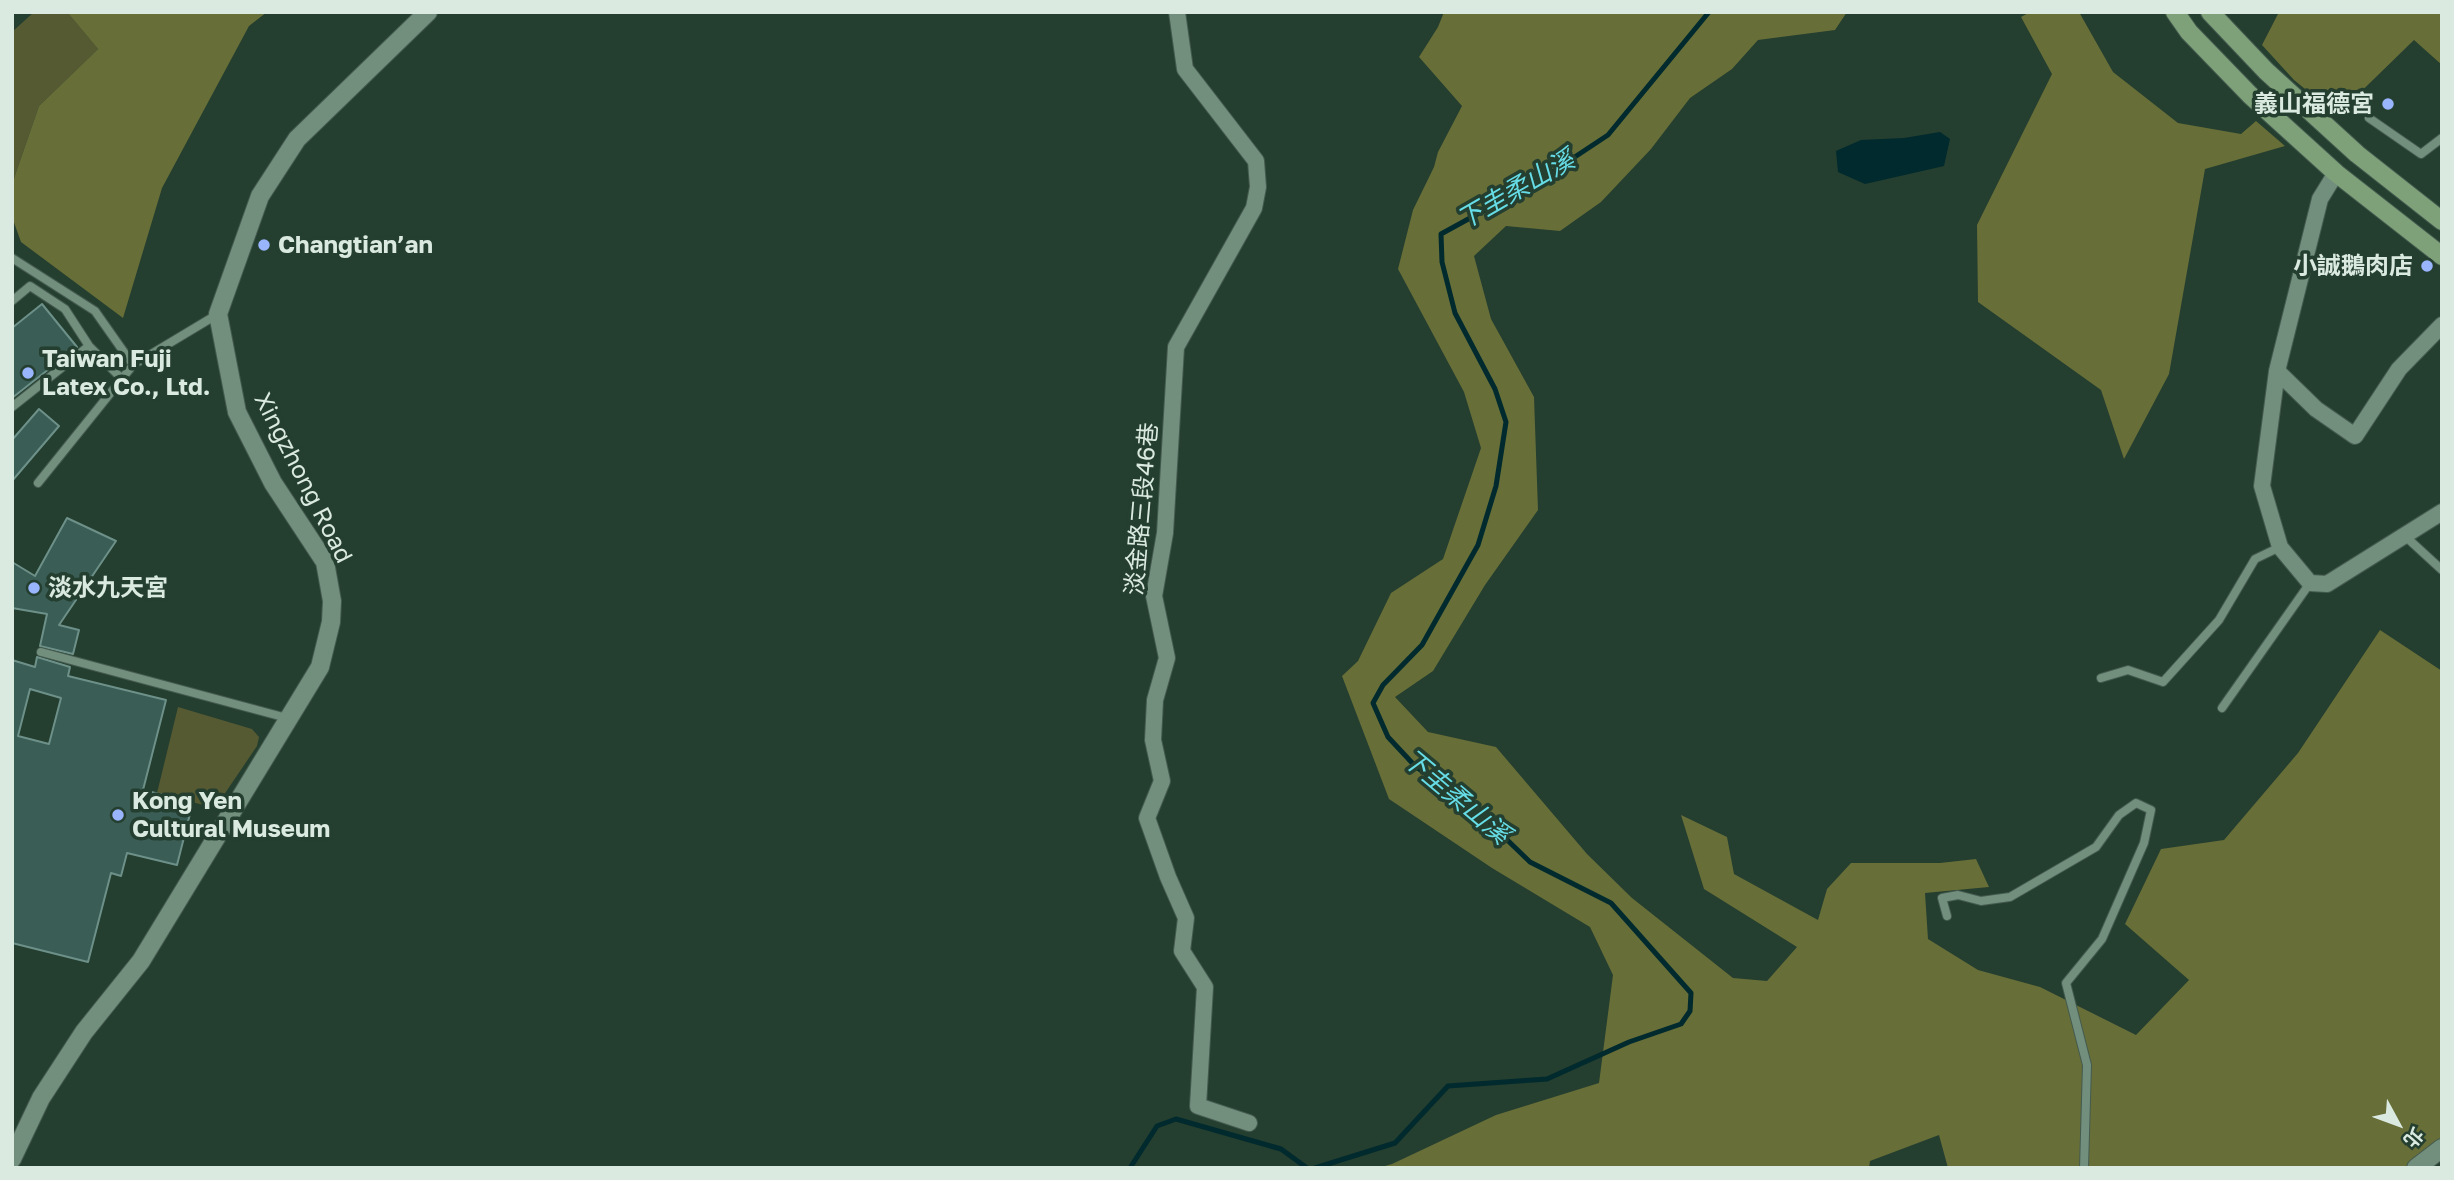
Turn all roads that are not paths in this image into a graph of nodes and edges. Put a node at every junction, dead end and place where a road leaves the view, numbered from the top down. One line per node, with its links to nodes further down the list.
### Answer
1 (428, 12): 12 (street)
2 (1177, 12): 30 (street, 淡金路三段46巷)
3 (2175, 12): 7 (main road)
4 (2214, 14): 8 (main road)
5 (2369, 118): 6 (lane)
6 (2442, 138)
7 (2336, 173): 9 (main road); 16 (street)
8 (2442, 221)
9 (2442, 257)
10 (12, 258): 15 (lane)
11 (12, 301): 14 (lane)
12 (218, 314): 15 (lane); 28 (street, Xingzhong Road)
13 (2442, 325): 16 (street)
14 (89, 346): 17 (lane); 18 (lane)
15 (133, 365): 17 (lane)
16 (2277, 371): 22 (street)
17 (123, 380): 19 (lane)
18 (12, 407)
19 (38, 483)
20 (2442, 512): 21 (street)
21 (2404, 536): 23 (lane); 24 (street)
22 (2280, 547): 24 (street); 26 (lane)
23 (2442, 570)
24 (2310, 583): 27 (lane)
25 (41, 652): 28 (lane)
26 (2101, 678)
27 (2222, 708)
28 (287, 718): 32 (street, Xingzhong Road)
29 (1947, 916): 33 (lane)
30 (1249, 1123)
31 (2442, 1148): 34 (street)
32 (12, 1159)
33 (2084, 1168)
34 (2416, 1168)

